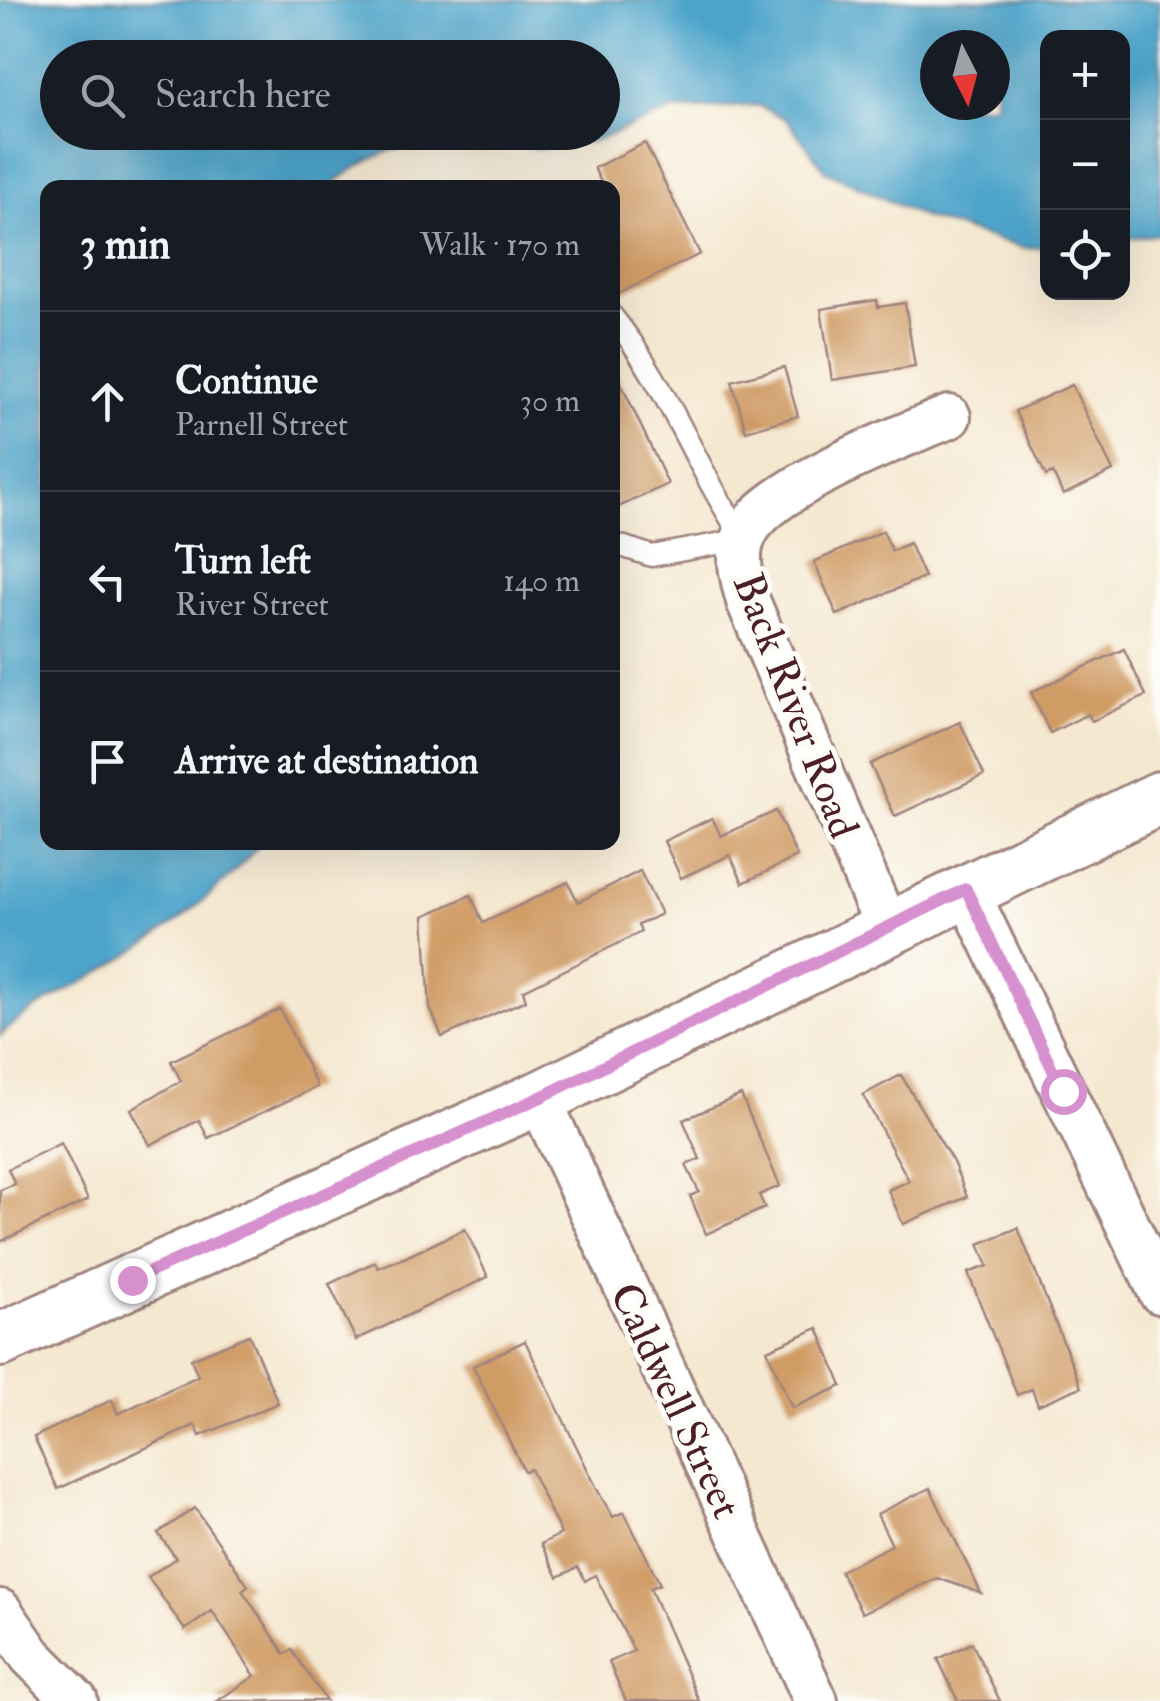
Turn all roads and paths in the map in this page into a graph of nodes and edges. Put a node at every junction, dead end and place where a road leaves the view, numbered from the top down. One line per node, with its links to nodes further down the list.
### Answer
1 (620, 328): 3 (lane)
2 (949, 416): 3 (street, Back River Road)
3 (744, 539): 4 (lane); 7 (street, Back River Road)
4 (620, 545)
5 (1160, 798): 6 (street)
6 (966, 889): 7 (street); 9 (street)
7 (887, 928): 8 (street)
8 (539, 1098): 10 (street); 13 (street, Caldwell Street)
9 (1160, 1292)
10 (0, 1340)
11 (0, 1611): 12 (street)
12 (61, 1696)
13 (816, 1701)

